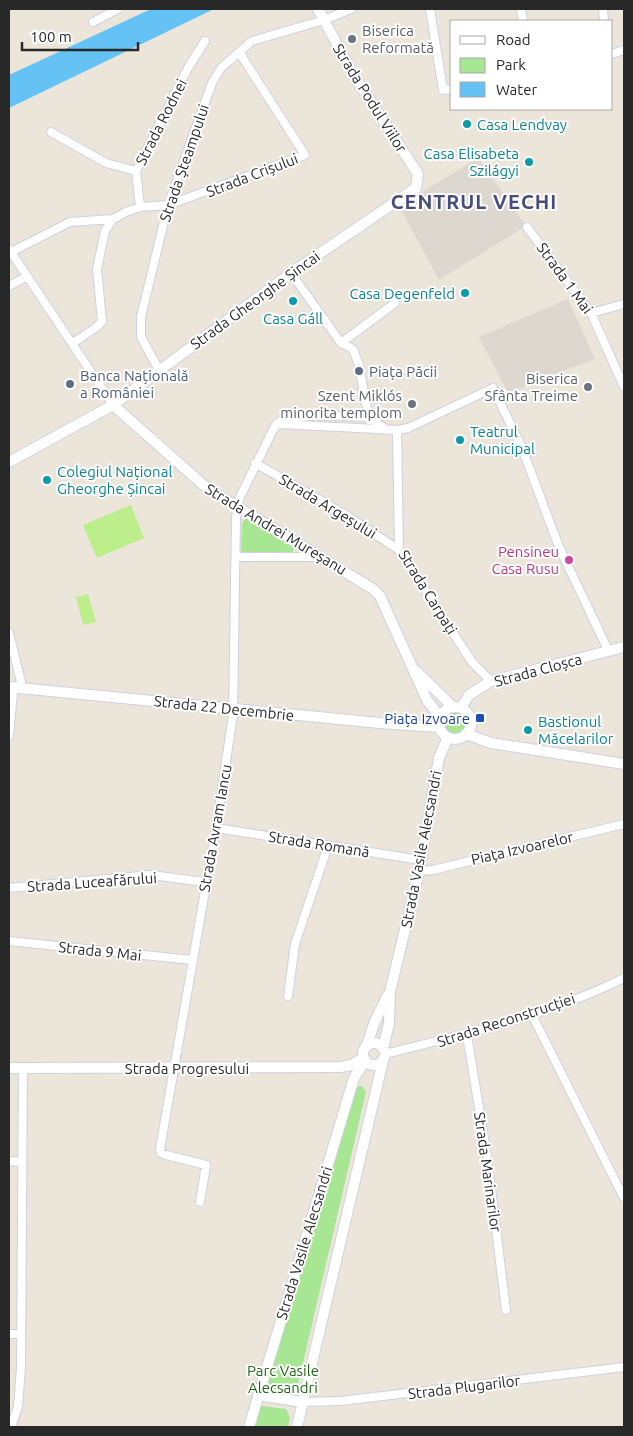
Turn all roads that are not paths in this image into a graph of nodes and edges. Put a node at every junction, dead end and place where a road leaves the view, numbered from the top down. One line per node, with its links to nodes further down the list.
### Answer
1 (118, 9): 6 (street)
2 (318, 9): 5 (street, Strada Podul Viilor)
3 (351, 9): 5 (street, Strada Șteampului)
4 (430, 9): 9 (street)
5 (324, 20): 8 (street, Strada Șteampului); 12 (street, Strada Podul Viilor)
6 (93, 22)
7 (205, 41): 11 (street, Strada Rodnei)
8 (239, 52): 13 (street, Strada Șteampului); 13 (street, Strada Crișului)
9 (450, 89)
10 (51, 132): 11 (street)
11 (136, 171): 14 (street, Strada Rodnei)
12 (416, 188): 18 (street, Strada Gheorghe Șincai)
13 (168, 205): 14 (street, Strada Crișului); 26 (street, Strada Șteampului)
14 (140, 207): 15 (street, Strada Crișului)
15 (113, 219): 17 (street); 24 (street)
16 (527, 226): 23 (street, Strada 1 Mai)
17 (10, 250): 19 (street)
18 (291, 273): 25 (street); 26 (street, Strada Gheorghe Șincai)
19 (26, 277): 20 (street); 24 (street)
20 (9, 286)
21 (394, 304): 25 (street)
22 (624, 304): 23 (street)
23 (591, 313): 27 (street, Strada 1 Mai)
24 (73, 342): 28 (street)
25 (341, 343): 29 (street)
26 (159, 370): 28 (street, Strada Gheorghe Șincai)
27 (624, 387)
28 (113, 406): 34 (street, Strada Gheorghe Șincai); 36 (street, Strada Andrei Mureșanu)
29 (368, 417): 30 (street); 31 (street); 32 (street)
30 (296, 421): 31 (street); 35 (street, Strada Avram Iancu)
31 (367, 428): 32 (street)
32 (387, 430): 33 (street)
33 (397, 430): 37 (street, Strada Carpați); 42 (street)
34 (9, 462)
35 (255, 463): 36 (street, Strada Avram Iancu); 37 (street, Strada Argeșului)
36 (237, 506): 38 (street, Strada Avram Iancu); 39 (street, Strada Andrei Mureșanu)
37 (399, 550): 44 (street, Strada Carpați)
38 (236, 557): 39 (street); 47 (street, Strada Avram Iancu)
39 (320, 557): 43 (street, Strada Andrei Mureșanu)
40 (9, 633): 45 (street)
41 (624, 647): 42 (street, Strada Cloșca)
42 (608, 652): 44 (street, Strada Cloșca)
43 (415, 671): 46 (street, Strada Andrei Mureșanu); 48 (street, Strada Andrei Mureșanu)
44 (491, 681): 46 (street, Strada Cloșca)
45 (12, 687): 47 (street, Strada 22 Decembrie); 50 (street)
46 (457, 707): 48 (street); 49 (street)
47 (233, 709): 48 (street, Strada 22 Decembrie); 55 (street, Strada Avram Iancu)
48 (440, 722): 51 (street)
49 (466, 734): 51 (street); 52 (street)
50 (9, 735)
51 (448, 737): 57 (street, Strada Vasile Alecsandri)
52 (620, 763): 53 (street)
53 (624, 772)
54 (624, 824): 58 (street, Piața Izvoarelor)
55 (216, 828): 56 (street, Strada Romană); 59 (street, Strada Avram Iancu)
56 (328, 846): 57 (street, Strada Romană); 65 (street)
57 (421, 860): 58 (street, Strada Vasile Alecsandri)
58 (419, 870): 64 (street, Strada Vasile Alecsandri)
59 (205, 882): 60 (street, Strada Luceafărului); 62 (street, Strada Avram Iancu)
60 (9, 888)
61 (9, 941): 62 (street, Strada 9 Mai)
62 (192, 960): 73 (street, Strada Avram Iancu)
63 (624, 978): 66 (street, Strada Reconstrucției)
64 (390, 992): 68 (street, Strada Vasile Alecsandri); 69 (street, Strada Vasile Alecsandri)
65 (288, 996)
66 (531, 1013): 67 (street, Strada Reconstrucției); 76 (street)
67 (467, 1035): 69 (street, Strada Reconstrucției); 78 (street, Strada Marinarilor)
68 (367, 1045): 69 (street); 70 (street)
69 (384, 1054): 70 (street); 83 (street, Strada Vasile Alecsandri)
70 (364, 1060): 73 (street, Strada Progresului); 82 (street, Strada Vasile Alecsandri)
71 (9, 1068): 72 (street, Strada Progresului)
72 (23, 1068): 73 (street, Strada Progresului); 75 (street)
73 (174, 1069): 77 (street, Strada Avram Iancu)
74 (9, 1161): 75 (street)
75 (22, 1162): 80 (street)
76 (624, 1198)
77 (200, 1202)
78 (506, 1310)
79 (9, 1334): 80 (street)
80 (21, 1334): 84 (street)
81 (624, 1367): 83 (street, Strada Plugarilor)
82 (258, 1396): 83 (street); 85 (street, Strada Vasile Alecsandri)
83 (304, 1402): 86 (street, Strada Vasile Alecsandri)
84 (11, 1427)
85 (249, 1427)
86 (298, 1427)

